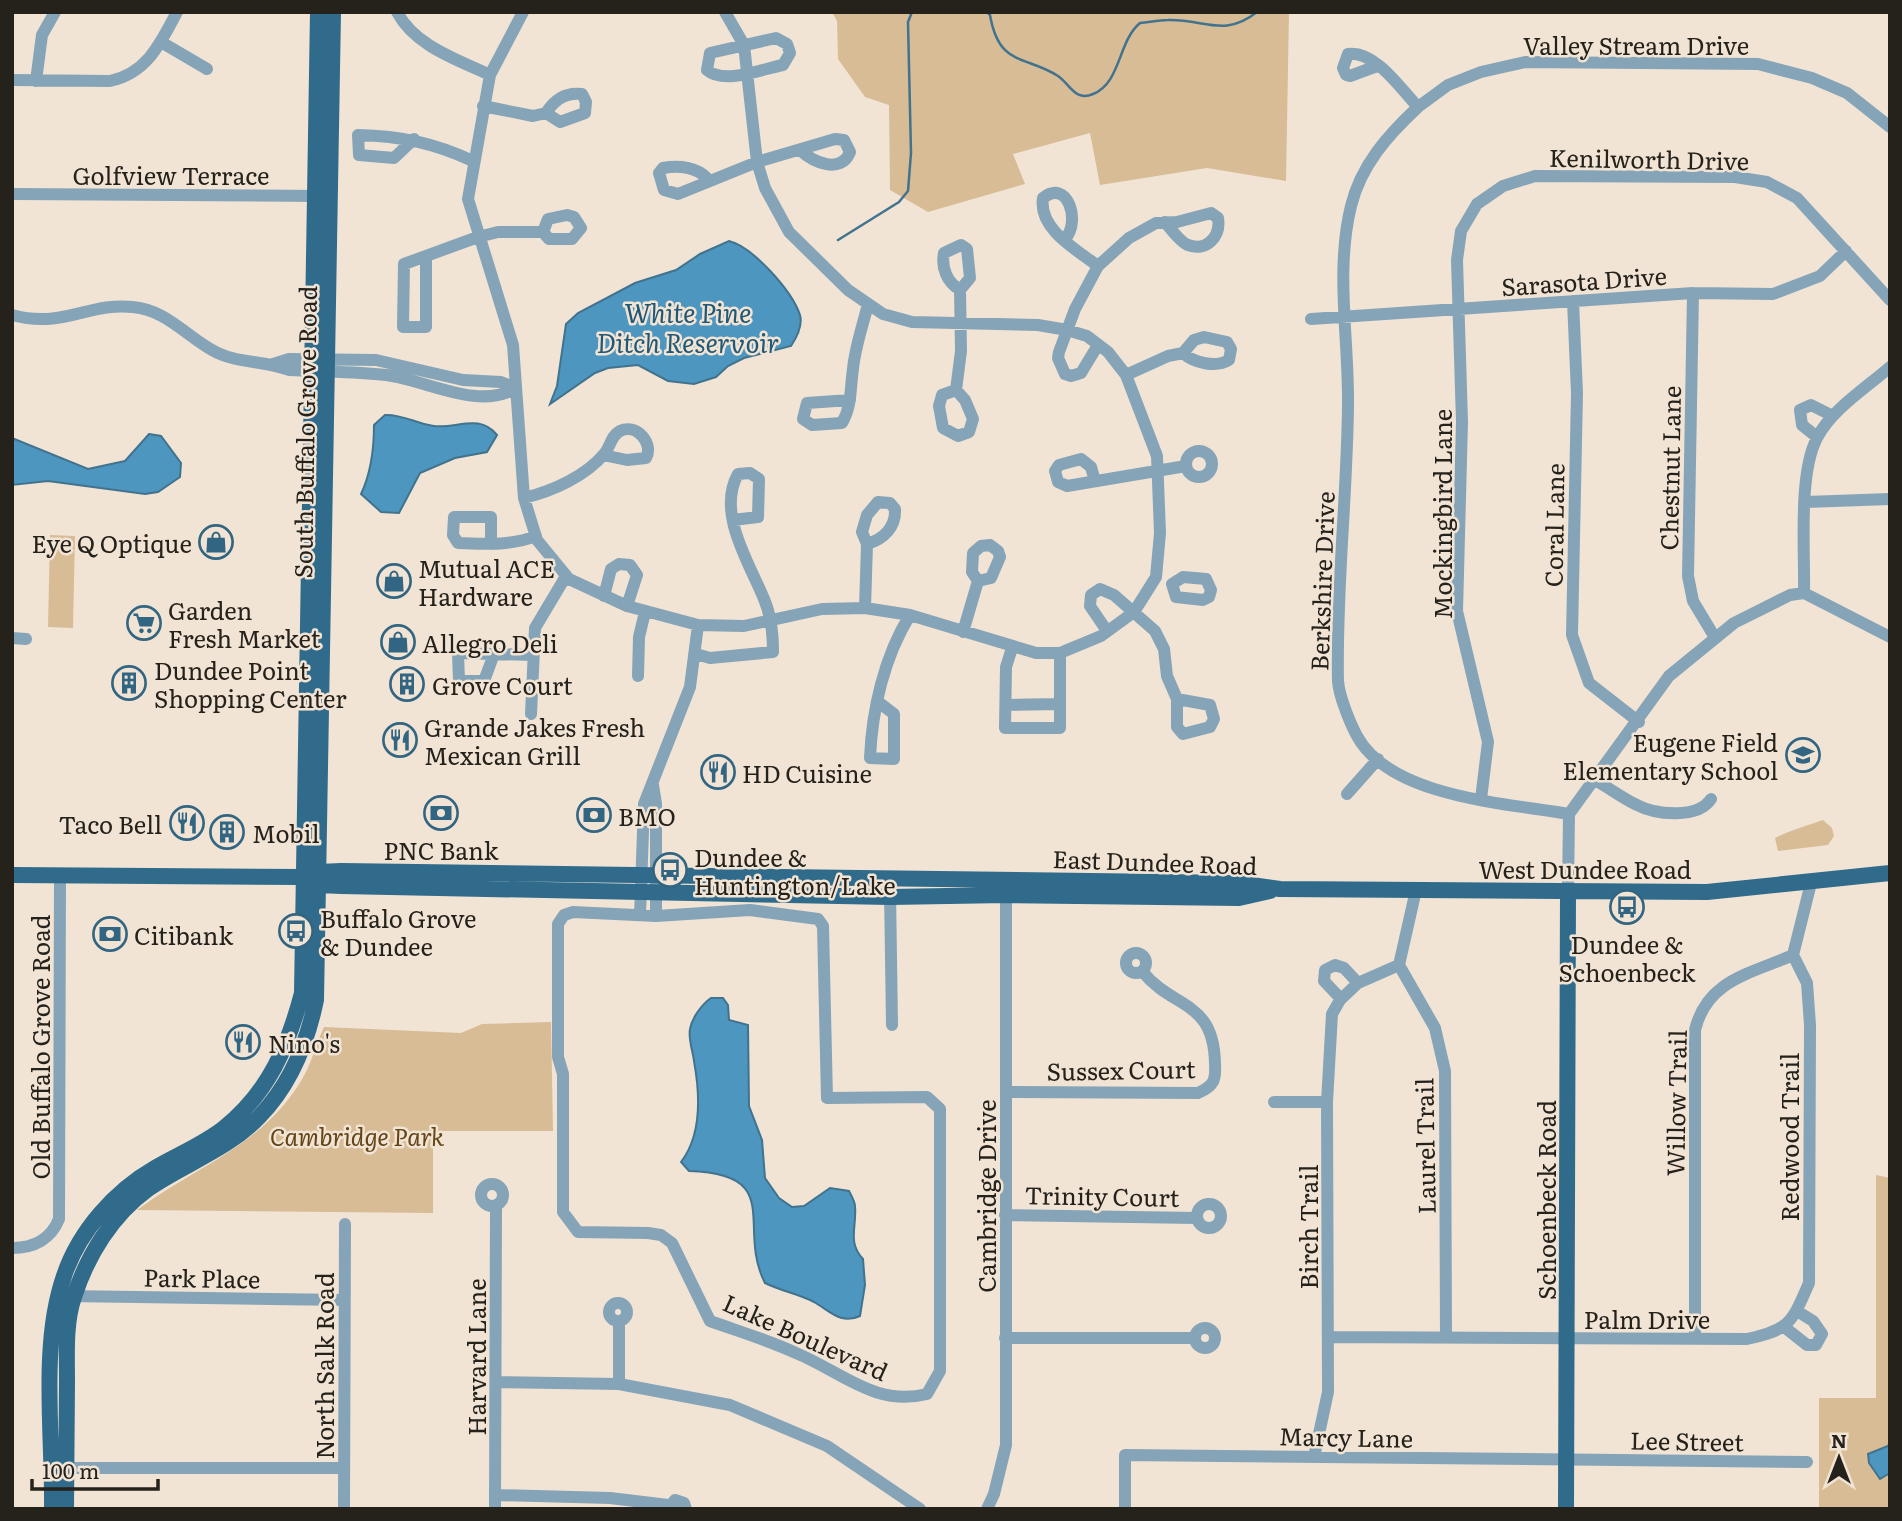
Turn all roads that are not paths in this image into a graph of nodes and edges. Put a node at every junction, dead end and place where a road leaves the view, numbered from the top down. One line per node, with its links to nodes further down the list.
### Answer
1 (55, 12): 15 (street)
2 (177, 12): 8 (street)
3 (318, 12): 26 (main road, South Buffalo Grove Road)
4 (333, 12): 26 (main road, South Buffalo Grove Road)
5 (397, 12): 13 (street)
6 (523, 12): 13 (street)
7 (726, 12): 9 (street)
8 (161, 42): 11 (street); 15 (street)
9 (744, 45): 12 (street); 12 (street); 12 (street)
10 (1377, 66): 17 (street)
11 (207, 69)
12 (748, 72): 23 (street)
13 (489, 75): 16 (street)
14 (12, 80): 15 (street)
15 (36, 81)
16 (483, 106): 18 (street); 22 (street)
17 (1418, 107): 19 (street, Valley Stream Drive); 41 (street, Valley Stream Drive)
18 (546, 113)
19 (1890, 127)
20 (414, 139): 22 (street)
21 (800, 150): 23 (street)
22 (473, 161): 29 (street)
23 (757, 162): 24 (street); 38 (street)
24 (708, 179)
25 (12, 194): 26 (street, Golfview Terrace)
26 (322, 196): 47 (main road, South Buffalo Grove Road)
27 (1164, 222): 33 (street)
28 (543, 232): 29 (street)
29 (478, 237): 32 (street); 50 (street)
30 (1065, 239): 33 (street)
31 (1846, 251): 35 (street, Sarasota Drive); 36 (street, Kenilworth Drive); 39 (street, Kenilworth Drive)
32 (426, 257): 32 (street)
33 (1098, 267): 44 (street)
34 (960, 290): 43 (street)
35 (1693, 293): 37 (street, Sarasota Drive); 81 (street, Chestnut Lane)
36 (1890, 300)
37 (1573, 301): 39 (street, Sarasota Drive); 94 (street, Coral Lane)
38 (868, 304): 43 (street); 52 (street)
39 (1459, 310): 41 (street, Sarasota Drive); 98 (street, Mockingbird Lane)
40 (12, 315): 47 (street)
41 (1346, 317): 42 (street, Sarasota Drive); 95 (street, Berkshire Drive)
42 (1311, 319)
43 (960, 322): 44 (street); 51 (street)
44 (1067, 330): 45 (street); 45 (street)
45 (1098, 345): 49 (street)
46 (1184, 353): 49 (street)
47 (321, 365): 50 (street); 104 (main road, South Buffalo Grove Road); 105 (main road, South Buffalo Grove Road)
48 (1890, 367): 53 (street)
49 (1126, 375): 57 (street)
50 (516, 388): 59 (street)
51 (956, 390)
52 (850, 400)
53 (1833, 416): 54 (street); 54 (street)
54 (1817, 437): 61 (street)
55 (603, 455): 59 (street)
56 (1186, 466): 57 (street)
57 (1159, 470): 58 (street); 67 (street)
58 (1094, 481)
59 (524, 498): 63 (street)
60 (1890, 499): 61 (street)
61 (1806, 502): 70 (street)
62 (733, 520): 77 (street)
63 (536, 536): 64 (street); 66 (street)
64 (491, 544)
65 (867, 544): 73 (street)
66 (566, 576): 71 (street); 87 (street)
67 (1156, 577): 69 (street); 75 (street)
68 (978, 580): 80 (street)
69 (1172, 584)
70 (1804, 593): 81 (street); 82 (street)
71 (604, 596): 72 (street); 72 (street)
72 (626, 606): 74 (street)
73 (865, 608): 76 (street); 77 (street)
74 (645, 612): 78 (street); 88 (street)
75 (1134, 612): 79 (street); 79 (street); 89 (street)
76 (909, 615): 80 (street); 90 (street)
77 (770, 621): 78 (street); 86 (street)
78 (698, 625): 86 (street)
79 (1107, 631): 84 (street)
80 (963, 632): 83 (street)
81 (1714, 636): 94 (street)
82 (1890, 637)
83 (1012, 648): 84 (street); 92 (street)
84 (1060, 653): 91 (street)
85 (494, 654): 87 (street)
86 (696, 654): 108 (street)
87 (532, 655): 93 (street)
88 (638, 676)
89 (1177, 699)
90 (877, 701)
91 (1060, 704): 92 (street); 92 (street)
92 (1006, 705)
93 (531, 714)
94 (1639, 722): 96 (street)
95 (1378, 759): 97 (street); 98 (street, Berkshire Drive)
96 (1593, 779): 99 (street); 100 (street)
97 (1346, 794)
98 (1481, 799): 100 (street, Berkshire Drive)
99 (1711, 799)
100 (1569, 814): 112 (street)
101 (1890, 873): 107 (main road, West Dundee Road)
102 (12, 875): 103 (main road)
103 (60, 876): 104 (main road); 129 (street, Old Buffalo Grove Road)
104 (302, 877): 105 (main road, East Dundee Road); 130 (main road, South Buffalo Grove Road)
105 (319, 878): 108 (main road, East Dundee Road); 130 (main road, South Buffalo Grove Road)
106 (890, 879): 108 (main road, East Dundee Road); 109 (main road, East Dundee Road); 113 (street)
107 (1811, 883): 112 (main road, West Dundee Road); 116 (street)
108 (647, 885): 113 (main road, East Dundee Road); 114 (street); 115 (street)
109 (1006, 887): 110 (main road, East Dundee Road); 113 (main road, East Dundee Road); 122 (street, Cambridge Drive)
110 (1280, 890): 111 (main road, West Dundee Road)
111 (1416, 890): 112 (main road, West Dundee Road); 117 (street)
112 (1568, 891): 138 (main road, Schoenbeck Road)
113 (890, 897): 121 (street)
114 (640, 915): 115 (street, Lake Boulevard); 115 (street, Lake Boulevard)
115 (656, 916)
116 (1793, 955): 132 (street, Redwood Trail); 139 (street, Willow Trail)
117 (1399, 965): 119 (street, Birch Trail); 137 (street, Laurel Trail)
118 (1142, 971): 122 (street, Sussex Court)
119 (1357, 983): 120 (street, Birch Trail); 120 (street)
120 (1341, 999): 124 (street, Birch Trail)
121 (892, 1025)
122 (1007, 1092): 126 (street, Cambridge Drive)
123 (1274, 1102): 124 (street)
124 (1327, 1102): 134 (street, Birch Trail)
125 (496, 1205): 140 (street, Harvard Lane)
126 (1005, 1215): 127 (street, Trinity Court); 135 (street, Cambridge Drive)
127 (1197, 1218)
128 (345, 1224): 131 (street, North Salk Road)
129 (12, 1248)
130 (66, 1296): 131 (street, Park Place); 145 (main road)
131 (344, 1300): 146 (street, North Salk Road)
132 (1791, 1319): 139 (street, Palm Drive)
133 (619, 1321): 141 (street)
134 (1328, 1337): 137 (street, Palm Drive); 142 (street, Birch Trail)
135 (1005, 1338): 136 (street); 154 (street, Cambridge Drive)
136 (1195, 1338)
137 (1447, 1338): 138 (street, Palm Drive)
138 (1567, 1339): 139 (street, Palm Drive); 143 (main road, Schoenbeck Road)
139 (1695, 1339)
140 (496, 1382): 141 (street); 147 (street, Harvard Lane)
141 (619, 1384): 153 (street)
142 (1314, 1457): 143 (street, Marcy Lane); 155 (street, Marcy Lane)
143 (1566, 1460): 144 (street, Lee Street); 156 (main road, Schoenbeck Road)
144 (1807, 1462)
145 (60, 1468): 146 (street); 149 (main road); 150 (main road)
146 (344, 1468): 151 (street, North Salk Road)
147 (495, 1502): 148 (street)
148 (668, 1507): 152 (street)
149 (52, 1509)
150 (66, 1509)
151 (344, 1509)
152 (686, 1509)
153 (920, 1509)
154 (987, 1509)
155 (1125, 1509)
156 (1566, 1509)

